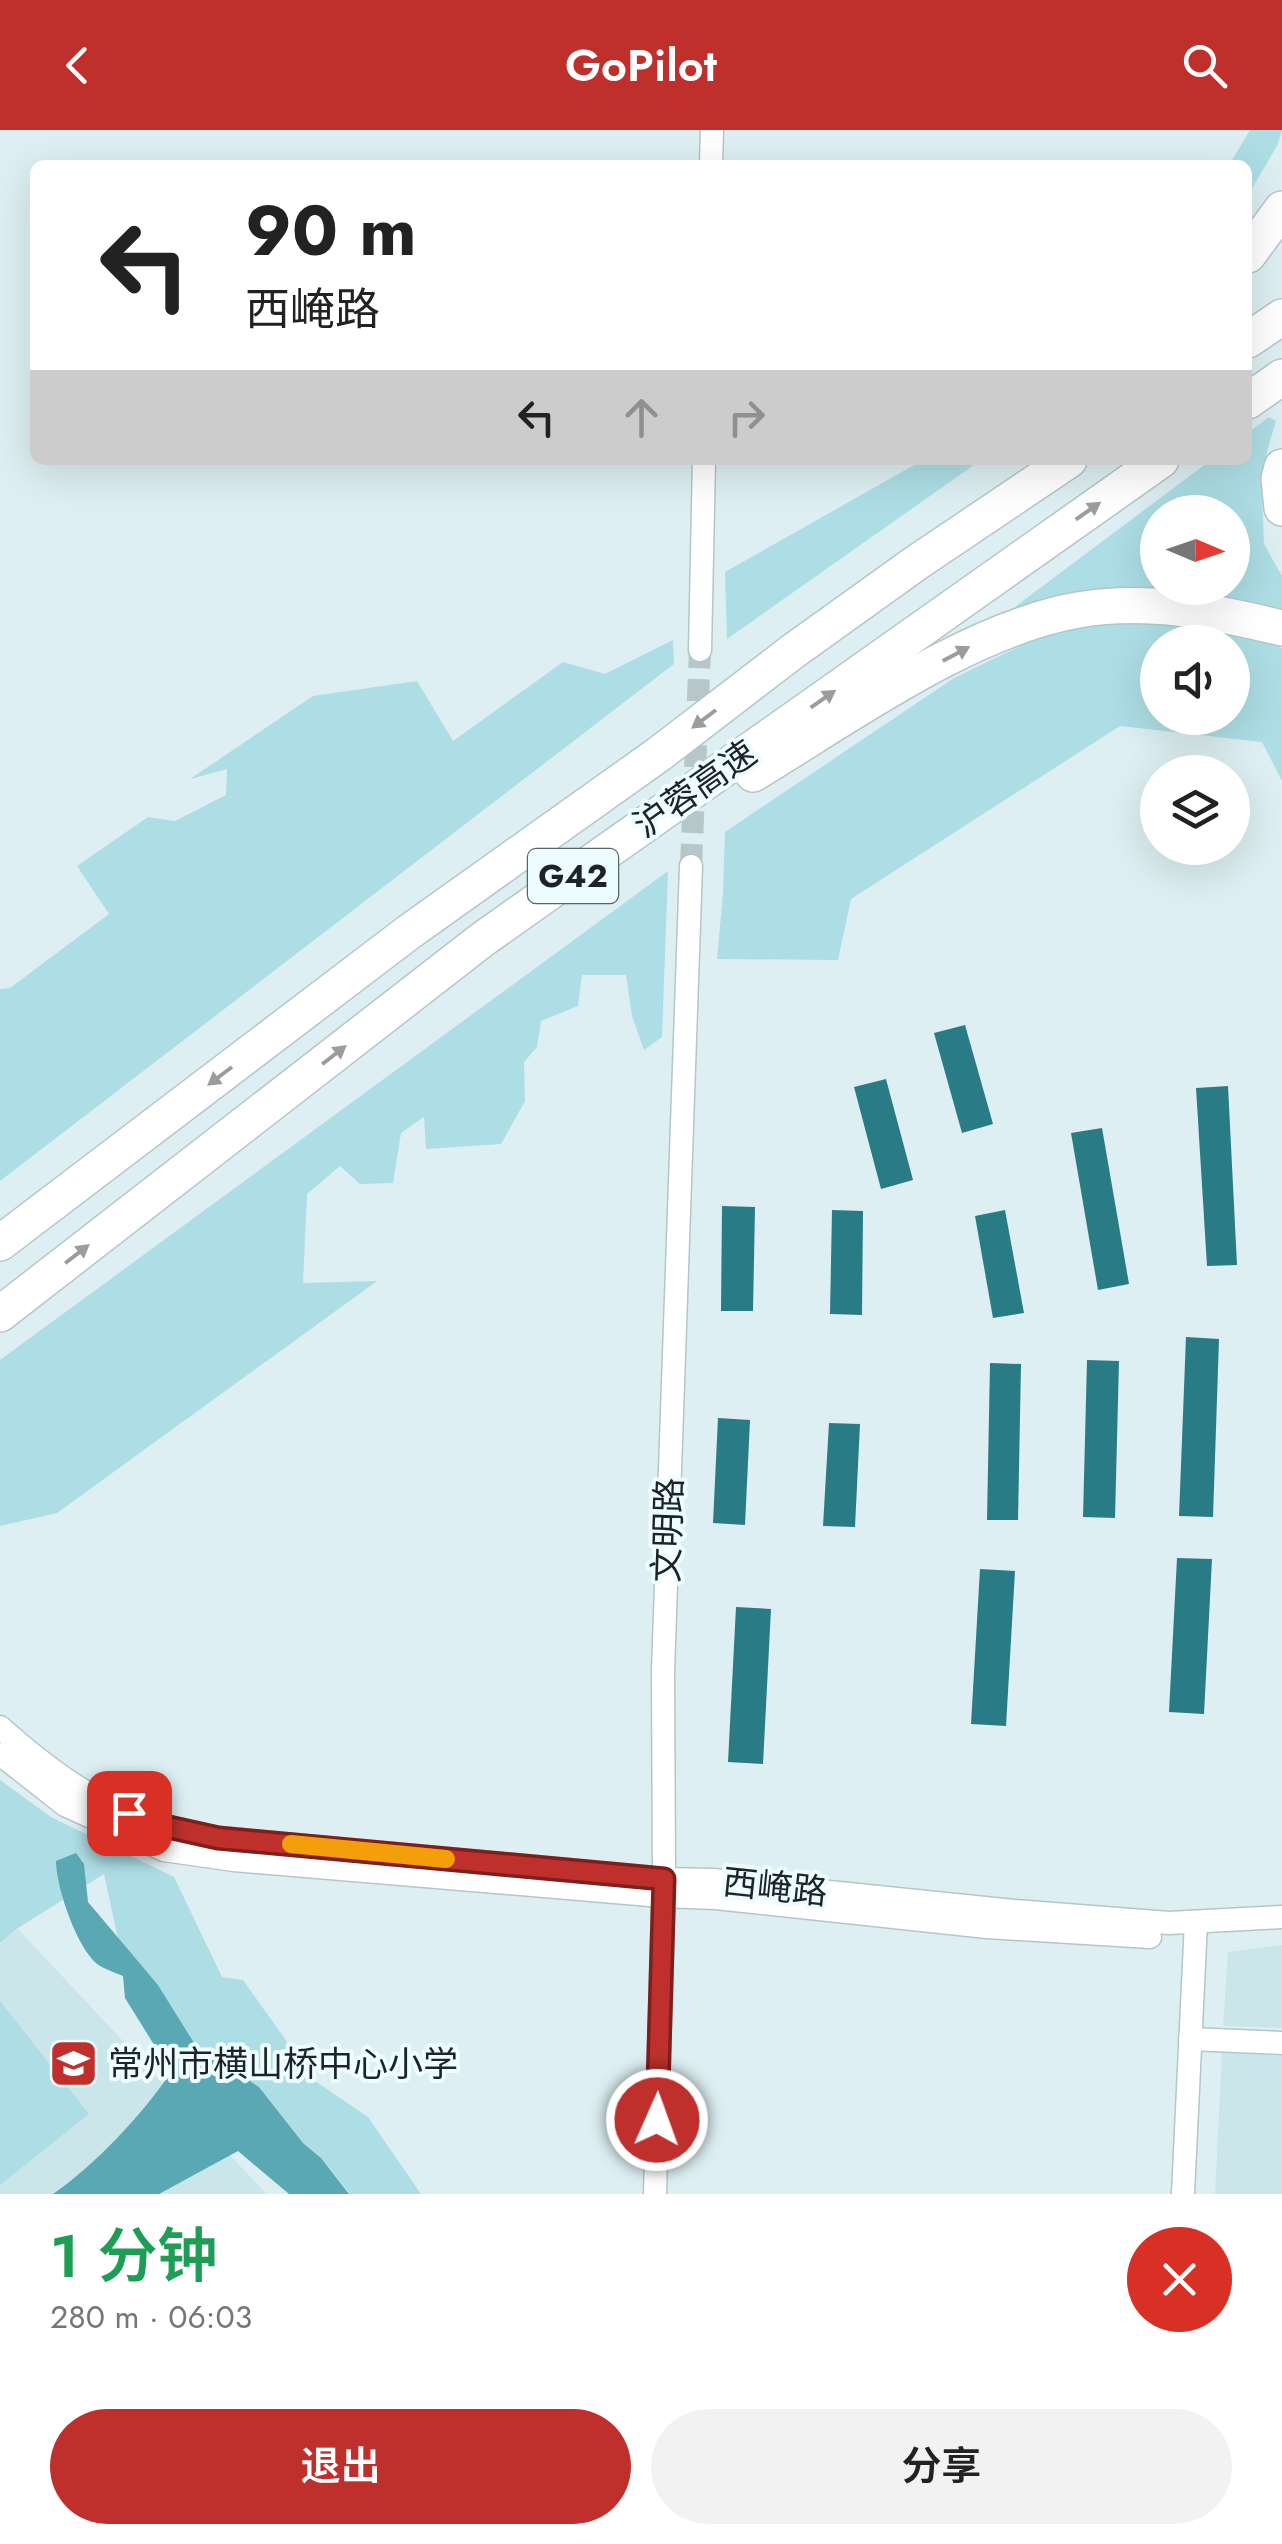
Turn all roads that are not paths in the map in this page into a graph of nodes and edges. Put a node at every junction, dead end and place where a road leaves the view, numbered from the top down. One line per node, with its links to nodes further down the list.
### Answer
1 (712, 130): 2 (street)
2 (711, 160)
3 (1282, 209): 4 (highway)
4 (1252, 250)
5 (1282, 317): 6 (highway)
6 (1252, 337)
7 (1282, 377): 8 (highway)
8 (1252, 397)
9 (704, 465): 17 (street)
10 (1025, 465): 15 (highway)
11 (1062, 465): 15 (highway, 沪蓉高速 / G42)
12 (1154, 465): 19 (highway, 沪蓉高速 / G42, one-way to 12)
13 (1282, 467): 14 (highway)
14 (1282, 508)
15 (916, 563): 20 (highway, 沪蓉高速 / G42, one-way to 20)
16 (1282, 628): 19 (highway, one-way to 16)
17 (700, 650)
18 (691, 866): 24 (street, 文明路)
19 (483, 939): 21 (highway, 沪蓉高速 / G42, one-way to 19)
20 (0, 1243)
21 (0, 1314)
22 (0, 1727): 24 (street, 西崦路)
23 (0, 1754): 24 (street, 西崦路)
24 (663, 1887): 26 (street, 西崦路); 30 (street, 文明路)
25 (1282, 1917): 26 (street, 西崦路)
26 (1196, 1928): 27 (street, 西崦路); 28 (street)
27 (1282, 1929)
28 (1190, 2039): 29 (street); 31 (street)
29 (1282, 2042)
30 (655, 2194)
31 (1183, 2194)

